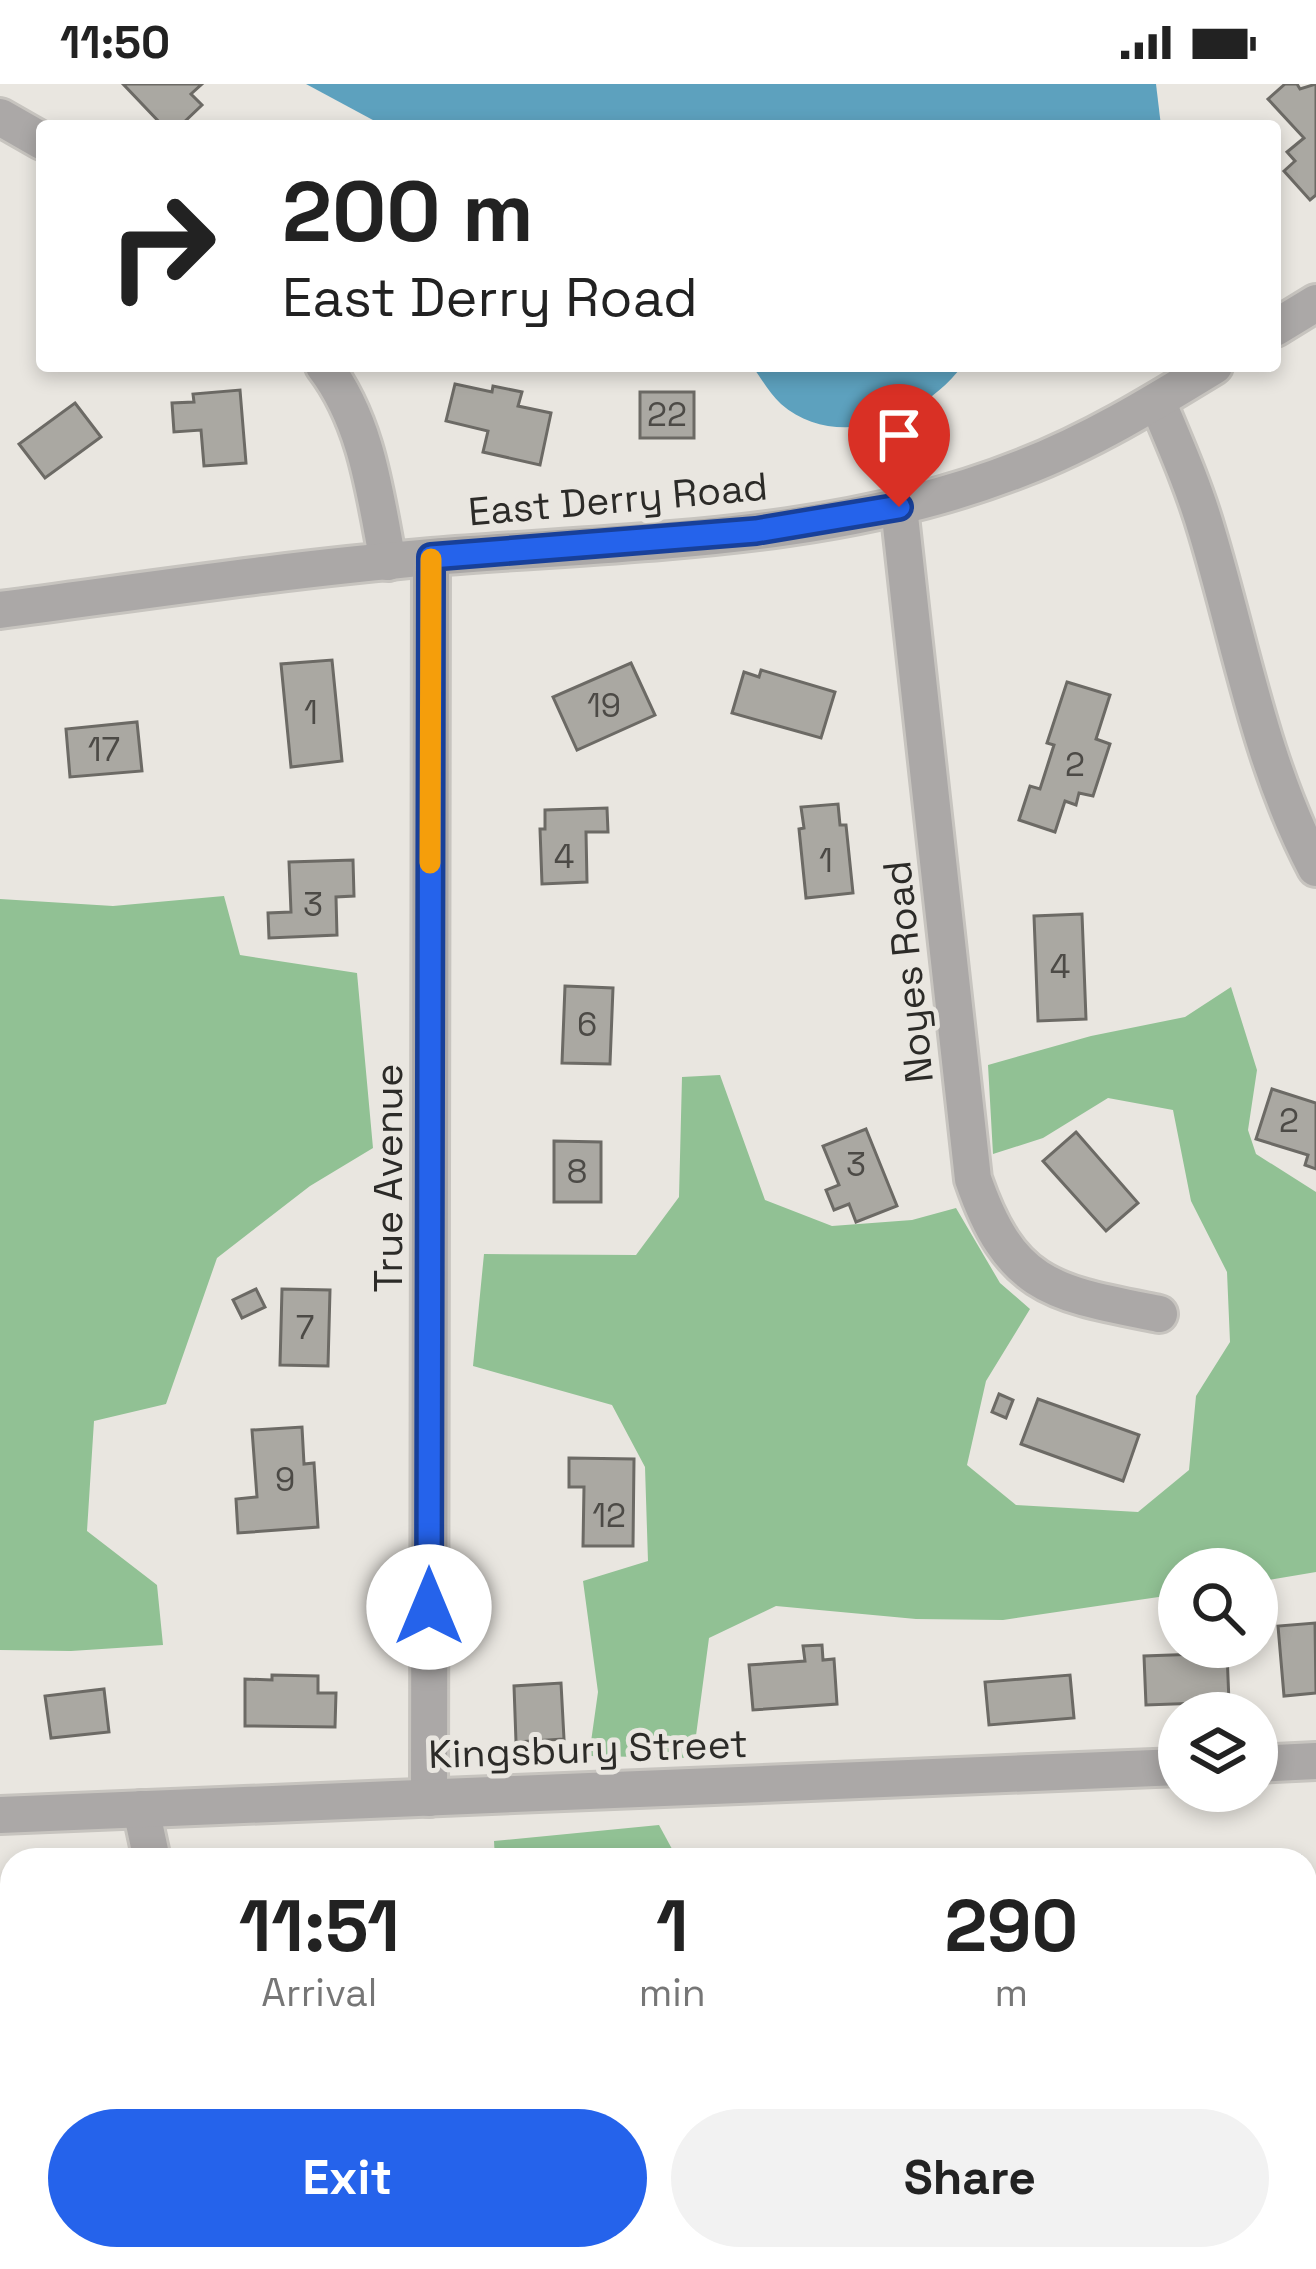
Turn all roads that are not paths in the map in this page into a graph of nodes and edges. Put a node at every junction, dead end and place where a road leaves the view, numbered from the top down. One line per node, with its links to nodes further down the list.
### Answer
1 (0, 117): 2 (street)
2 (36, 138)
3 (1316, 303): 4 (street)
4 (1281, 324)
5 (327, 372): 10 (street)
6 (1204, 372): 7 (street, East Derry Road)
7 (1157, 401): 8 (street, East Derry Road); 12 (street)
8 (899, 507): 9 (street, East Derry Road); 13 (street, Noyes Road)
9 (431, 557): 10 (street, East Derry Road); 17 (street, True Avenue)
10 (388, 562): 11 (street, East Derry Road)
11 (0, 610)
12 (1316, 868)
13 (1160, 1314)
14 (1316, 1761): 15 (street)
15 (1278, 1763)
16 (1158, 1768): 17 (street, Kingsbury Street)
17 (428, 1798): 18 (street, Kingsbury Street)
18 (141, 1809): 19 (street, Kingsbury Street); 20 (street)
19 (0, 1815)
20 (149, 1848)

